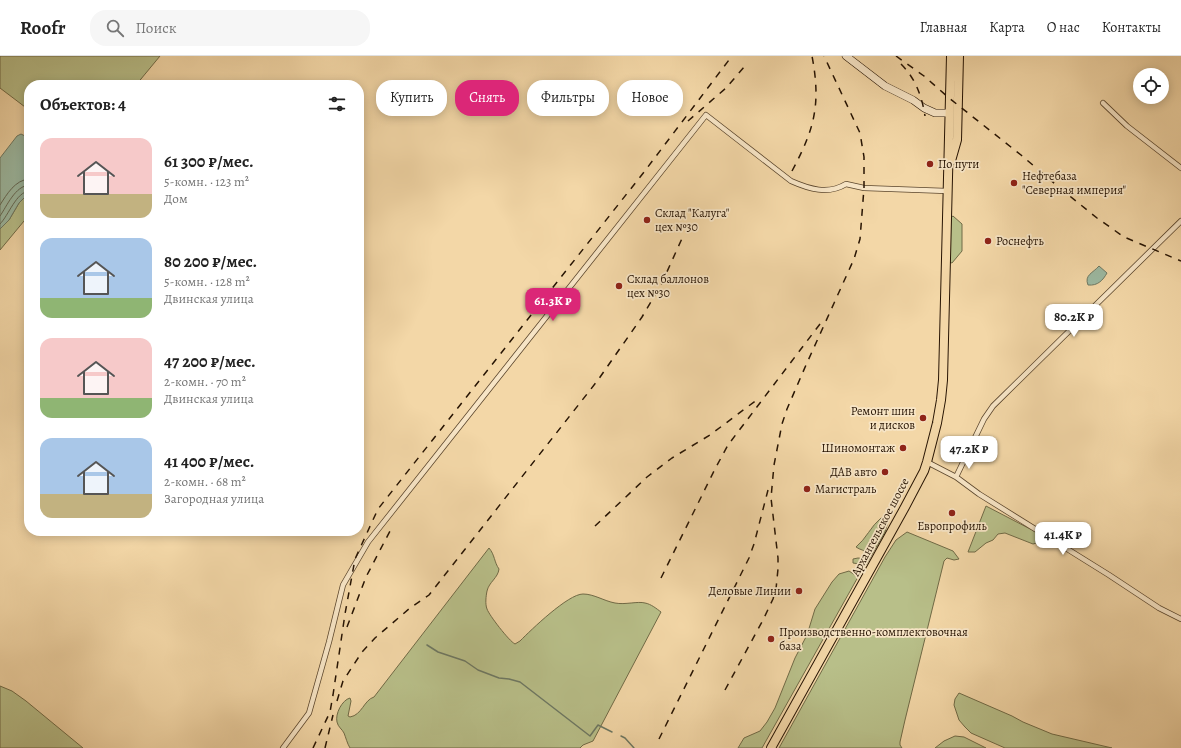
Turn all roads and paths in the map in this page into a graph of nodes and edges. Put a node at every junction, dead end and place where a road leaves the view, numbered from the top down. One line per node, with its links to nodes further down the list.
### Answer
1 (846, 56): 6 (street)
2 (951, 56): 4 (main road, Архангельское шоссе)
3 (959, 56): 4 (main road, Архангельское шоссе)
4 (955, 65): 6 (main road, Архангельское шоссе); 7 (main road, Архангельское шоссе)
5 (1103, 103): 9 (street)
6 (949, 113): 7 (main road); 8 (main road, Архангельское шоссе)
7 (958, 113): 8 (main road, Архангельское шоссе)
8 (952, 144): 10 (main road, Архангельское шоссе)
9 (1181, 168)
10 (947, 190): 12 (main road, Архангельское шоссе); 15 (street)
11 (1181, 221): 13 (street)
12 (928, 462): 13 (street); 16 (main road, Архангельское шоссе)
13 (956, 477): 14 (street)
14 (1181, 619)
15 (283, 748)
16 (771, 748)

